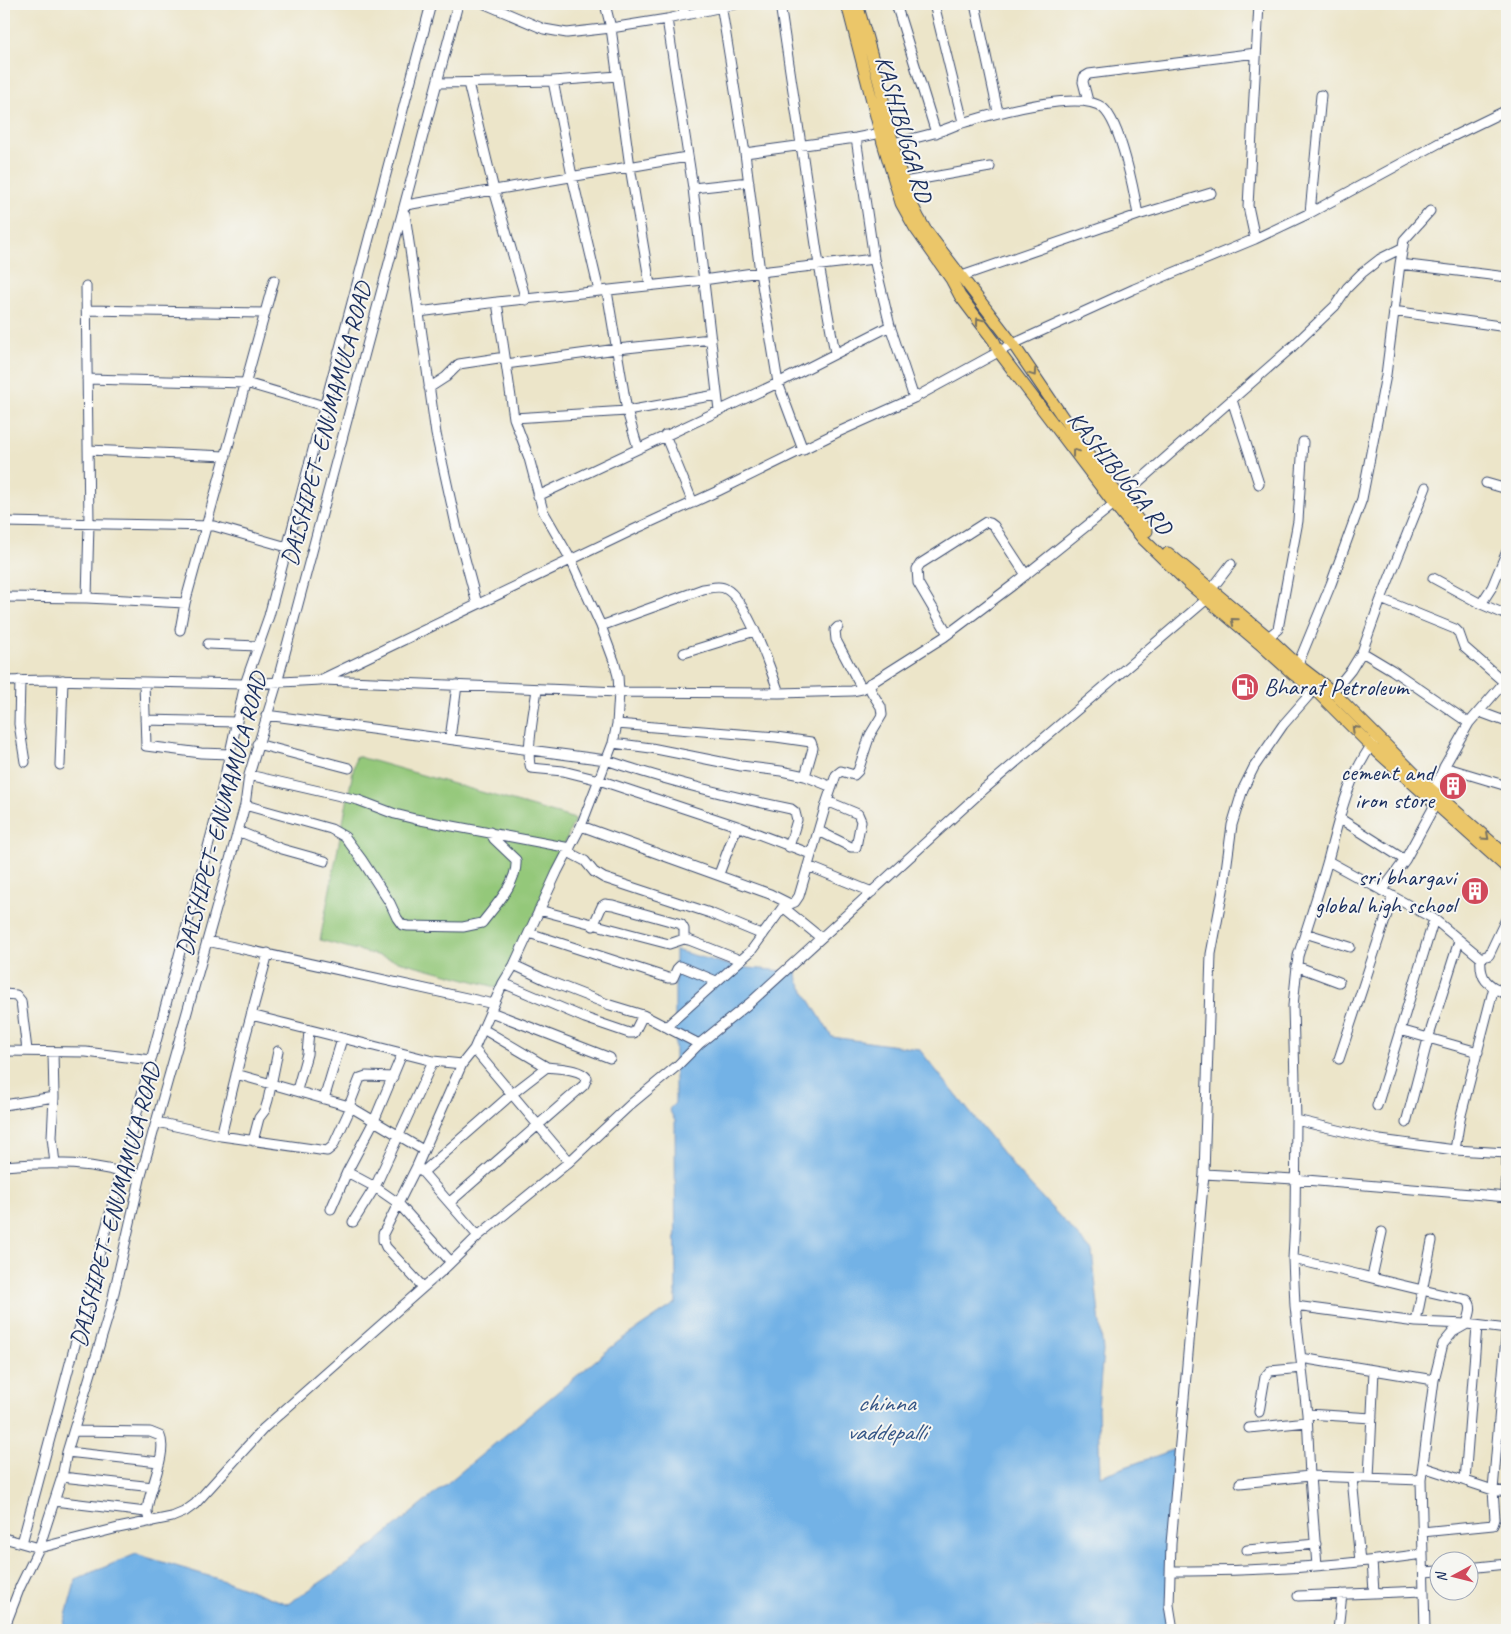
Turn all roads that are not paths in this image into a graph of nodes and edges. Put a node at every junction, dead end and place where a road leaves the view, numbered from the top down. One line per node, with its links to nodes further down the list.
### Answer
1 (431, 4): 81 (street)
2 (458, 4): 21 (street, DAISHIPET- ENUMAMULA ROAD)
3 (485, 4): 17 (street)
4 (605, 4): 17 (street)
5 (682, 4): 15 (street)
6 (736, 4): 14 (street)
7 (780, 4): 32 (street)
8 (846, 4): 28 (main road, KASHIBUGGA RD)
9 (858, 4): 31 (main road, KASHIBUGGA RD)
10 (896, 4): 29 (street)
11 (934, 4): 27 (street)
12 (975, 4): 26 (street)
13 (1259, 4): 18 (street)
14 (722, 6): 15 (street); 33 (street)
15 (685, 15): 16 (street)
16 (667, 19): 17 (street); 34 (street)
17 (611, 28): 19 (street)
18 (1256, 53): 24 (street); 47 (street)
19 (618, 76): 20 (street); 35 (street)
20 (553, 81): 22 (street); 37 (street)
21 (438, 83): 22 (street); 43 (street, DAISHIPET- ENUMAMULA ROAD)
22 (468, 83): 41 (street)
23 (1321, 94): 45 (street)
24 (1088, 101): 26 (street); 46 (street)
25 (1507, 110): 45 (street)
26 (998, 112): 27 (street)
27 (963, 122): 29 (street)
28 (881, 133): 30 (street); 54 (main road, KASHIBUGGA RD)
29 (936, 133): 31 (street)
30 (856, 138): 32 (street); 49 (street)
31 (893, 143): 39 (main road, KASHIBUGGA RD)
32 (802, 146): 33 (street); 51 (street)
33 (745, 154): 38 (street)
34 (687, 157): 35 (street); 40 (street)
35 (630, 167): 37 (street); 58 (street)
36 (990, 167): 39 (street)
37 (572, 176): 41 (street); 59 (street)
38 (749, 182): 40 (street); 52 (street)
39 (904, 182): 54 (main road, KASHIBUGGA RD)
40 (693, 188): 56 (street)
41 (494, 190): 43 (street); 60 (street)
42 (1211, 193): 46 (street)
43 (405, 208): 64 (street); 132 (street, DAISHIPET- ENUMAMULA ROAD)
44 (1430, 211): 48 (street)
45 (1310, 213): 47 (street)
46 (1138, 215): 54 (street)
47 (1255, 239): 69 (street)
48 (1402, 248): 50 (street); 80 (street)
49 (874, 259): 51 (street); 66 (street)
50 (1400, 264): 53 (street); 63 (street)
51 (819, 265): 52 (street); 72 (street)
52 (760, 272): 56 (street); 76 (street)
53 (1507, 277)
54 (956, 278): 69 (main road, KASHIBUGGA RD); 71 (main road, KASHIBUGGA RD, one-way to 54)
55 (274, 280): 65 (street)
56 (703, 280): 58 (street); 68 (street)
57 (86, 286): 62 (street)
58 (650, 286): 59 (street)
59 (603, 291): 60 (street); 70 (street)
60 (526, 300): 61 (street)
61 (497, 302): 64 (street); 73 (street)
62 (86, 310): 65 (street); 74 (street)
63 (1394, 311): 67 (street); 125 (street)
64 (419, 312): 77 (street)
65 (265, 313): 75 (street)
66 (890, 326): 72 (street); 79 (street)
67 (1507, 327)
68 (710, 339): 70 (street); 78 (street)
69 (1013, 344): 71 (street); 96 (main road, KASHIBUGGA RD, one-way to 96)
70 (617, 349): 73 (street); 83 (street)
71 (999, 352): 79 (street); 96 (main road, KASHIBUGGA RD, one-way to 71)
72 (835, 353): 76 (street)
73 (505, 360): 77 (street); 84 (street)
74 (87, 378): 75 (street); 88 (street)
75 (246, 383): 81 (street); 90 (street)
76 (778, 383): 82 (street); 89 (street)
77 (430, 388): 112 (street)
78 (716, 395): 82 (street); 83 (street)
79 (914, 398): 89 (street)
80 (1232, 400): 91 (street); 96 (street)
81 (324, 406): 101 (street)
82 (719, 410): 85 (street)
83 (627, 411): 84 (street); 87 (street)
84 (514, 418): 95 (street)
85 (665, 435): 87 (street); 97 (street)
86 (1302, 442): 120 (street)
87 (638, 448): 95 (street)
88 (88, 450): 90 (street); 99 (street)
89 (803, 450): 97 (street)
90 (226, 456): 100 (street)
91 (1259, 484)
92 (1486, 484): 94 (street)
93 (1426, 487): 110 (street)
94 (1507, 490)
95 (538, 496): 103 (street)
96 (1117, 501): 105 (street); 107 (main road, KASHIBUGGA RD)
97 (693, 503): 103 (street)
98 (4, 522): 99 (street)
99 (89, 523): 100 (street); 109 (street)
100 (207, 526): 101 (street); 111 (street)
101 (287, 547): 122 (street)
102 (1507, 551): 113 (street)
103 (571, 560): 112 (street); 115 (street)
104 (1232, 564): 107 (street)
105 (1026, 575): 119 (street); 119 (street)
106 (1433, 578): 113 (street)
107 (1209, 595): 120 (main road, KASHIBUGGA RD); 184 (street)
108 (4, 597): 109 (street)
109 (87, 598): 111 (street)
110 (1381, 599): 123 (street); 129 (street)
111 (185, 603): 117 (street)
112 (477, 604): 128 (street)
113 (1481, 604): 114 (street)
114 (1507, 615)
115 (601, 626): 118 (street); 138 (street)
116 (838, 627): 135 (street)
117 (180, 630)
118 (755, 631): 124 (street); 140 (street)
119 (948, 634): 135 (street)
120 (1264, 640): 125 (main road, KASHIBUGGA RD)
121 (208, 644): 122 (street)
122 (258, 646): 133 (street)
123 (1362, 652): 139 (street); 146 (street)
124 (684, 653)
125 (1296, 669): 136 (main road, KASHIBUGGA RD)
126 (20, 680): 127 (street); 130 (street); 155 (street)
127 (62, 680): 131 (street); 156 (street)
128 (320, 680): 132 (street); 134 (street)
129 (1506, 680): 141 (street)
130 (4, 681)
131 (144, 682): 133 (street); 143 (street)
132 (277, 683): 133 (street); 142 (street, DAISHIPET- ENUMAMULA ROAD)
133 (245, 684): 144 (street)
134 (457, 685): 137 (street); 148 (street)
135 (866, 686): 140 (street); 163 (street)
136 (1317, 686): 139 (main road, KASHIBUGGA RD); 149 (main road, KASHIBUGGA RD, one-way to 136); 260 (street)
137 (537, 688): 138 (street); 152 (street)
138 (620, 692): 140 (street); 147 (street)
139 (1333, 692): 149 (main road, KASHIBUGGA RD)
140 (779, 693)
141 (1480, 712): 145 (street); 146 (street)
142 (266, 715): 148 (street); 151 (street, DAISHIPET- ENUMAMULA ROAD)
143 (145, 720): 144 (street); 153 (street)
144 (237, 722): 153 (street)
145 (1507, 722)
146 (1470, 723): 157 (street)
147 (617, 724): 150 (street); 160 (street)
148 (450, 738): 152 (street)
149 (1374, 741): 164 (main road, KASHIBUGGA RD); 167 (street)
150 (614, 743): 154 (street); 160 (street)
151 (257, 744): 158 (street); 159 (street, DAISHIPET- ENUMAMULA ROAD)
152 (530, 750): 154 (street); 161 (street)
153 (230, 754): 229 (street)
154 (606, 760): 161 (street); 173 (street)
155 (25, 762)
156 (60, 765)
157 (1444, 767): 162 (street); 164 (street)
158 (349, 768)
159 (249, 774): 166 (street, DAISHIPET- ENUMAMULA ROAD); 172 (street)
160 (805, 776): 163 (street)
161 (599, 780): 168 (street); 169 (street)
162 (1507, 786)
163 (832, 787): 165 (street)
164 (1433, 797): 176 (main road, KASHIBUGGA RD, one-way to 176); 177 (street); 181 (main road, KASHIBUGGA RD)
165 (827, 801): 171 (street); 171 (street)
166 (246, 805): 170 (street, DAISHIPET- ENUMAMULA ROAD); 172 (street)
167 (1339, 818): 177 (street); 179 (street)
168 (581, 826): 174 (street); 182 (street)
169 (737, 826): 173 (street); 182 (street)
170 (238, 831): 178 (street); 196 (street, DAISHIPET- ENUMAMULA ROAD)
171 (819, 831): 175 (street)
172 (490, 832): 174 (street)
173 (790, 847): 175 (street)
174 (569, 850): 187 (street); 193 (street)
175 (812, 854): 180 (street)
176 (1507, 856)
177 (1405, 860): 183 (street)
178 (325, 861)
179 (1328, 861): 183 (street); 191 (street)
180 (808, 866): 184 (street); 186 (street)
181 (1507, 868)
182 (719, 874): 186 (street)
183 (1382, 891): 185 (street)
184 (872, 892): 194 (street)
185 (1393, 896): 189 (street); 228 (street)
186 (786, 906): 193 (street); 194 (street)
187 (539, 910): 190 (street); 192 (street)
188 (1507, 917): 200 (street)
189 (1434, 919): 197 (street); 215 (street)
190 (593, 926): 195 (street); 195 (street)
191 (1305, 932): 198 (street); 203 (street)
192 (529, 933): 202 (street); 204 (street)
193 (763, 935): 201 (street)
194 (821, 938): 219 (street)
195 (684, 939): 201 (street)
196 (207, 941): 199 (street); 244 (street, DAISHIPET- ENUMAMULA ROAD)
197 (1460, 941): 200 (street); 217 (street)
198 (1350, 947)
199 (268, 953): 210 (street); 211 (street)
200 (1481, 958): 207 (street)
201 (740, 960): 204 (street)
202 (514, 965): 206 (street); 212 (street)
203 (1296, 966): 205 (street); 243 (street)
204 (716, 981): 213 (street)
205 (1339, 982)
206 (503, 983): 210 (street); 212 (street)
207 (1494, 988): 209 (street); 225 (street)
208 (4, 994): 221 (street)
209 (1507, 995)
210 (492, 1008): 214 (street); 227 (street)
211 (250, 1015): 216 (street); 233 (street)
212 (643, 1015): 213 (street)
213 (666, 1027): 219 (street)
214 (483, 1029): 220 (street); 232 (street)
215 (1400, 1030): 217 (street); 242 (street)
216 (308, 1031): 218 (street); 236 (street)
217 (1428, 1039): 225 (street); 246 (street)
218 (342, 1040): 226 (street); 239 (street)
219 (699, 1044): 254 (street)
220 (474, 1049): 231 (street); 237 (street)
221 (27, 1050): 223 (street); 224 (street)
222 (278, 1050): 235 (street)
223 (4, 1051)
224 (53, 1052): 229 (street); 238 (street)
225 (1478, 1052): 252 (street)
226 (402, 1054): 230 (street); 234 (street)
227 (610, 1058)
228 (1339, 1059)
229 (151, 1060): 258 (street)
230 (433, 1061): 231 (street); 249 (street)
231 (462, 1064): 251 (street)
232 (547, 1067): 237 (street); 247 (street)
233 (236, 1074): 235 (street); 248 (street)
234 (393, 1077): 241 (street); 245 (street)
235 (271, 1083): 236 (street); 250 (street)
236 (297, 1090): 239 (street)
237 (512, 1094): 247 (street); 257 (street)
238 (54, 1097): 240 (street); 255 (street)
239 (324, 1098): 241 (street)
240 (4, 1105)
241 (350, 1106): 245 (street); 250 (street)
242 (1377, 1106)
243 (1296, 1120): 252 (street); 262 (street)
244 (157, 1122): 248 (street); 261 (street, DAISHIPET- ENUMAMULA ROAD)
245 (374, 1122): 249 (street); 259 (street)
246 (1406, 1123)
247 (537, 1125): 254 (street); 265 (street)
248 (222, 1136): 250 (street)
249 (399, 1136): 251 (street); 263 (street)
250 (253, 1141)
251 (424, 1150): 257 (street)
252 (1455, 1150): 253 (street)
253 (1507, 1152): 264 (street)
254 (569, 1162): 270 (street)
255 (55, 1164): 256 (street); 258 (street)
256 (4, 1166)
257 (420, 1169): 265 (street); 266 (street)
258 (120, 1171): 261 (street); 311 (street)
259 (347, 1172): 263 (street); 267 (street)
260 (1204, 1174): 262 (street); 321 (street)
261 (140, 1179): 291 (street, DAISHIPET- ENUMAMULA ROAD)
262 (1294, 1179): 264 (street); 272 (street)
263 (375, 1187): 266 (street); 268 (street)
264 (1506, 1197)
265 (450, 1202): 270 (street)
266 (398, 1203): 273 (street); 275 (street)
267 (331, 1209)
268 (353, 1222)
269 (1382, 1232): 274 (street)
270 (478, 1236): 273 (street)
271 (1432, 1241): 276 (street)
272 (1293, 1259): 274 (street); 277 (street)
273 (450, 1262): 275 (street)
274 (1372, 1277): 276 (street)
275 (423, 1287): 308 (street)
276 (1423, 1291): 278 (street); 279 (street)
277 (1295, 1306): 278 (street); 282 (street)
278 (1416, 1322): 279 (street)
279 (1467, 1324): 280 (street); 285 (street)
280 (1477, 1326): 281 (street); 301 (street)
281 (1507, 1328): 286 (street)
282 (1301, 1358): 283 (street); 284 (street)
283 (1302, 1368): 287 (street); 288 (street)
284 (1374, 1370): 285 (street); 289 (street)
285 (1434, 1380): 295 (street)
286 (1504, 1388): 292 (street)
287 (1259, 1412)
288 (1307, 1418): 289 (street); 290 (street); 296 (street)
289 (1372, 1418): 299 (street)
290 (1249, 1428)
291 (74, 1431): 293 (street, DAISHIPET- ENUMAMULA ROAD); 294 (street)
292 (1503, 1438): 304 (street)
293 (67, 1452): 294 (street); 297 (street, DAISHIPET- ENUMAMULA ROAD)
294 (159, 1462): 303 (street)
295 (1423, 1467): 300 (street); 301 (street)
296 (1310, 1476): 298 (street); 302 (street); 312 (street)
297 (62, 1477): 303 (street); 306 (street, DAISHIPET- ENUMAMULA ROAD)
298 (1352, 1478): 299 (street); 317 (street)
299 (1368, 1478): 300 (street)
300 (1421, 1480): 309 (street)
301 (1465, 1481): 304 (street)
302 (1240, 1483)
303 (153, 1487): 307 (street)
304 (1492, 1490): 305 (street); 309 (street)
305 (1507, 1492)
306 (54, 1501): 307 (street); 313 (street, DAISHIPET- ENUMAMULA ROAD)
307 (146, 1512): 308 (street)
308 (151, 1522): 313 (street)
309 (1422, 1532): 315 (street)
310 (4, 1538): 311 (street)
311 (22, 1543): 313 (street)
312 (1316, 1544): 314 (street); 319 (street)
313 (39, 1548): 328 (street, DAISHIPET- ENUMAMULA ROAD)
314 (1246, 1550)
315 (1423, 1554): 316 (street); 322 (street)
316 (1372, 1561): 317 (street); 325 (street)
317 (1360, 1562): 319 (street)
318 (1507, 1564): 320 (street)
319 (1317, 1566): 321 (street)
320 (1478, 1567)
321 (1170, 1571): 329 (street)
322 (1424, 1572): 323 (street); 324 (street)
323 (1428, 1572)
324 (1424, 1591): 325 (street); 331 (street)
325 (1374, 1592): 326 (street)
326 (1342, 1594): 327 (street); 330 (street)
327 (1298, 1596)
328 (4, 1629)
329 (1173, 1630)
330 (1338, 1630)
331 (1425, 1630)

